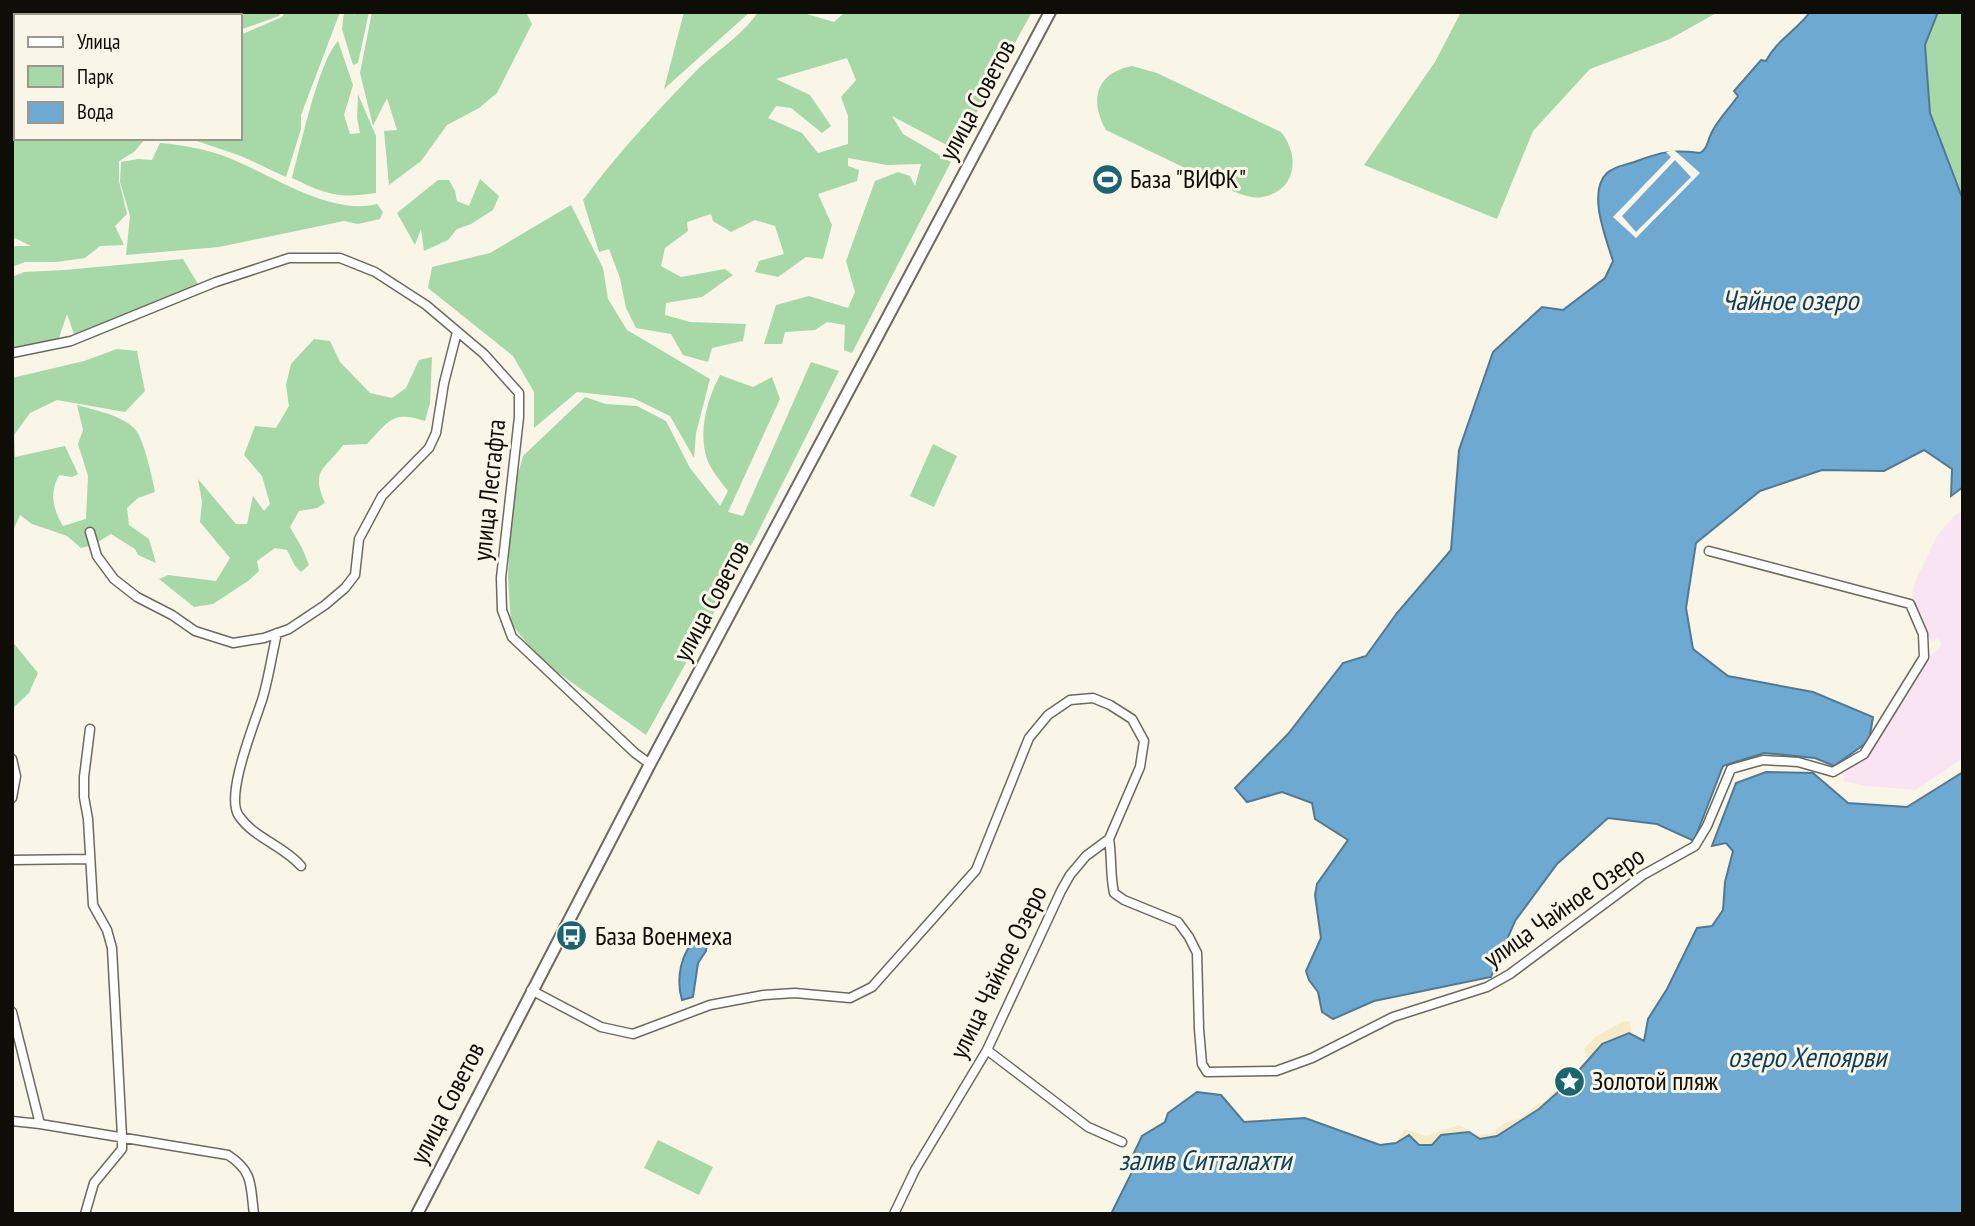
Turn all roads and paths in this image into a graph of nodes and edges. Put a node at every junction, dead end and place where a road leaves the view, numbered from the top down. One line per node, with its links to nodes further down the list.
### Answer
1 (1050, 12): 9 (main road, улица Советов)
2 (457, 332): 3 (street, улица Лесгафта); 6 (street); 9 (street, улица Лесгафта)
3 (12, 352)
4 (90, 532): 6 (street)
5 (1709, 551): 11 (street, улица Чайное Озеро)
6 (276, 634): 14 (street)
7 (90, 729): 12 (street)
8 (12, 759): 10 (street)
9 (650, 764): 15 (main road, улица Советов)
10 (12, 798)
11 (1109, 839): 15 (street); 17 (street, улица Чайное Озеро)
12 (90, 859): 13 (street); 20 (street)
13 (12, 860)
14 (301, 866)
15 (531, 990): 24 (main road, улица Советов)
16 (12, 1012): 19 (street)
17 (987, 1051): 21 (street); 25 (street, улица Чайное Озеро)
18 (12, 1121): 19 (street)
19 (40, 1125): 20 (street)
20 (122, 1136): 22 (street); 23 (street)
21 (1122, 1142)
22 (85, 1214)
23 (254, 1214)
24 (417, 1214)
25 (894, 1214)

